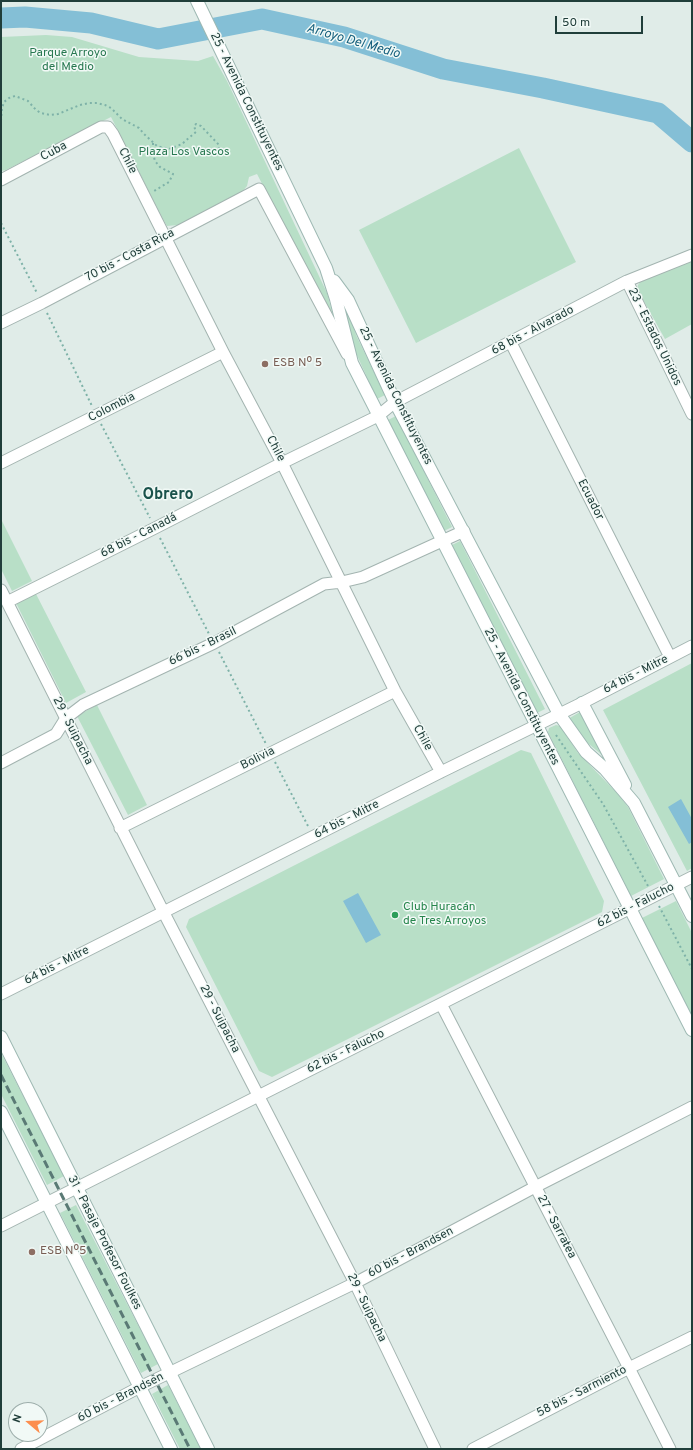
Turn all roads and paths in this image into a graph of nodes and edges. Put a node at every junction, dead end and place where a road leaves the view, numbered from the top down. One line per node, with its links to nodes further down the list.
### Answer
1 (197, 1): 9 (main road, 25 - Avenida Constituyentes)
2 (108, 127): 4 (street, Cuba); 6 (street, Chile)
3 (153, 143): 6 (path)
4 (1, 180)
5 (259, 189): 7 (street, 70 bis - Costa Rica); 14 (street, 25 - Avenida Constituyentes)
6 (144, 195): 7 (street, Chile)
7 (166, 237): 11 (street, 70 bis - Costa Rica); 13 (street, Chile)
8 (692, 255): 10 (street, 68 bis - Alvarado)
9 (326, 268): 14 (main road, 25 - Avenida Constituyentes); 15 (main road, 25 - Avenida Constituyentes)
10 (627, 281): 12 (street, 68 bis - Alvarado); 16 (street, 23 - Estados Unidos)
11 (1, 323)
12 (511, 343): 15 (street, 68 bis - Alvarado); 26 (street, Ecuador)
13 (223, 352): 18 (street, Colombia); 19 (street, Chile)
14 (352, 363): 17 (main road, 25 - Avenida Constituyentes)
15 (395, 402): 17 (street, 68 bis - Alvarado); 20 (main road, 25 - Avenida Constituyentes)
16 (692, 414)
17 (378, 416): 19 (street, 68 bis - Canadá); 21 (main road, 25 - Avenida Constituyentes)
18 (1, 463)
19 (282, 463): 22 (street, Chile); 24 (street, 68 bis - Canadá)
20 (464, 531): 21 (street, 66 bis - Brasil); 29 (main road, 25 - Avenida Constituyentes)
21 (442, 542): 22 (street, 66 bis - Brasil); 31 (main road, 25 - Avenida Constituyentes)
22 (342, 582): 27 (street, Chile); 30 (street, 66 bis - Brasil)
23 (1, 590): 24 (street, 29 - Suipacha)
24 (6, 602): 30 (street, 29 - Suipacha)
25 (692, 646): 26 (street, 64 bis - Mitre)
26 (670, 657): 28 (street, 64 bis - Mitre)
27 (395, 691): 34 (street, Chile); 36 (street, Bolivia)
28 (582, 703): 29 (street, 64 bis - Mitre); 35 (main road)
29 (560, 714): 31 (street, 64 bis - Mitre); 35 (main road, 25 - Avenida Constituyentes)
30 (66, 718): 33 (street, 66 bis - Brasil); 36 (street, 29 - Suipacha)
31 (536, 725): 34 (street, 64 bis - Mitre); 40 (main road, 25 - Avenida Constituyentes)
32 (556, 735): 39 (path)
33 (1, 763)
34 (441, 772): 41 (street, 64 bis - Mitre)
35 (634, 803): 38 (main road, 25 - Avenida Constituyentes)
36 (120, 828): 41 (street, 29 - Suipacha)
37 (692, 878): 38 (street, 62 bis - Falucho)
38 (676, 886): 39 (street, 62 bis - Falucho); 42 (main road, 25 - Avenida Constituyentes)
39 (654, 896): 40 (street, 62 bis - Falucho); 43 (path)
40 (629, 909): 45 (street, 62 bis - Falucho); 46 (main road, 25 - Avenida Constituyentes)
41 (164, 913): 44 (street, 64 bis - Mitre); 48 (street, 29 - Suipacha)
42 (692, 916)
43 (692, 969)
44 (1, 994)
45 (441, 1004): 48 (street, 62 bis - Falucho); 51 (street, 27 - Sarratea)
46 (692, 1030)
47 (1, 1037): 52 (main road, 31 - Pasaje Profesor Foulkes)
48 (258, 1096): 52 (street, 62 bis - Falucho); 55 (street, 29 - Suipacha)
49 (692, 1107): 51 (street, 60 bis - Brandsen)
50 (1, 1112): 53 (main road)
51 (535, 1187): 55 (street, 60 bis - Brandsen); 57 (street, 27 - Sarratea)
52 (76, 1188): 53 (street, 62 bis - Falucho); 58 (main road, 31 - Pasaje Profesor Foulkes)
53 (47, 1203): 54 (street, 62 bis - Falucho); 59 (main road)
54 (1, 1226)
55 (355, 1283): 58 (street, 60 bis - Brandsen); 63 (street, 29 - Suipacha)
56 (692, 1337): 57 (street, 58 bis - Sarmiento)
57 (629, 1368): 64 (street, 58 bis - Sarmiento); 65 (street, 27 - Sarratea)
58 (170, 1374): 59 (street, 60 bis - Brandsen); 62 (main road, 31 - Pasaje Profesor Foulkes)
59 (140, 1387): 60 (street, 60 bis - Brandsen); 61 (main road)
60 (21, 1449)
61 (171, 1449)
62 (208, 1449)
63 (435, 1449)
64 (473, 1449)
65 (670, 1449)

